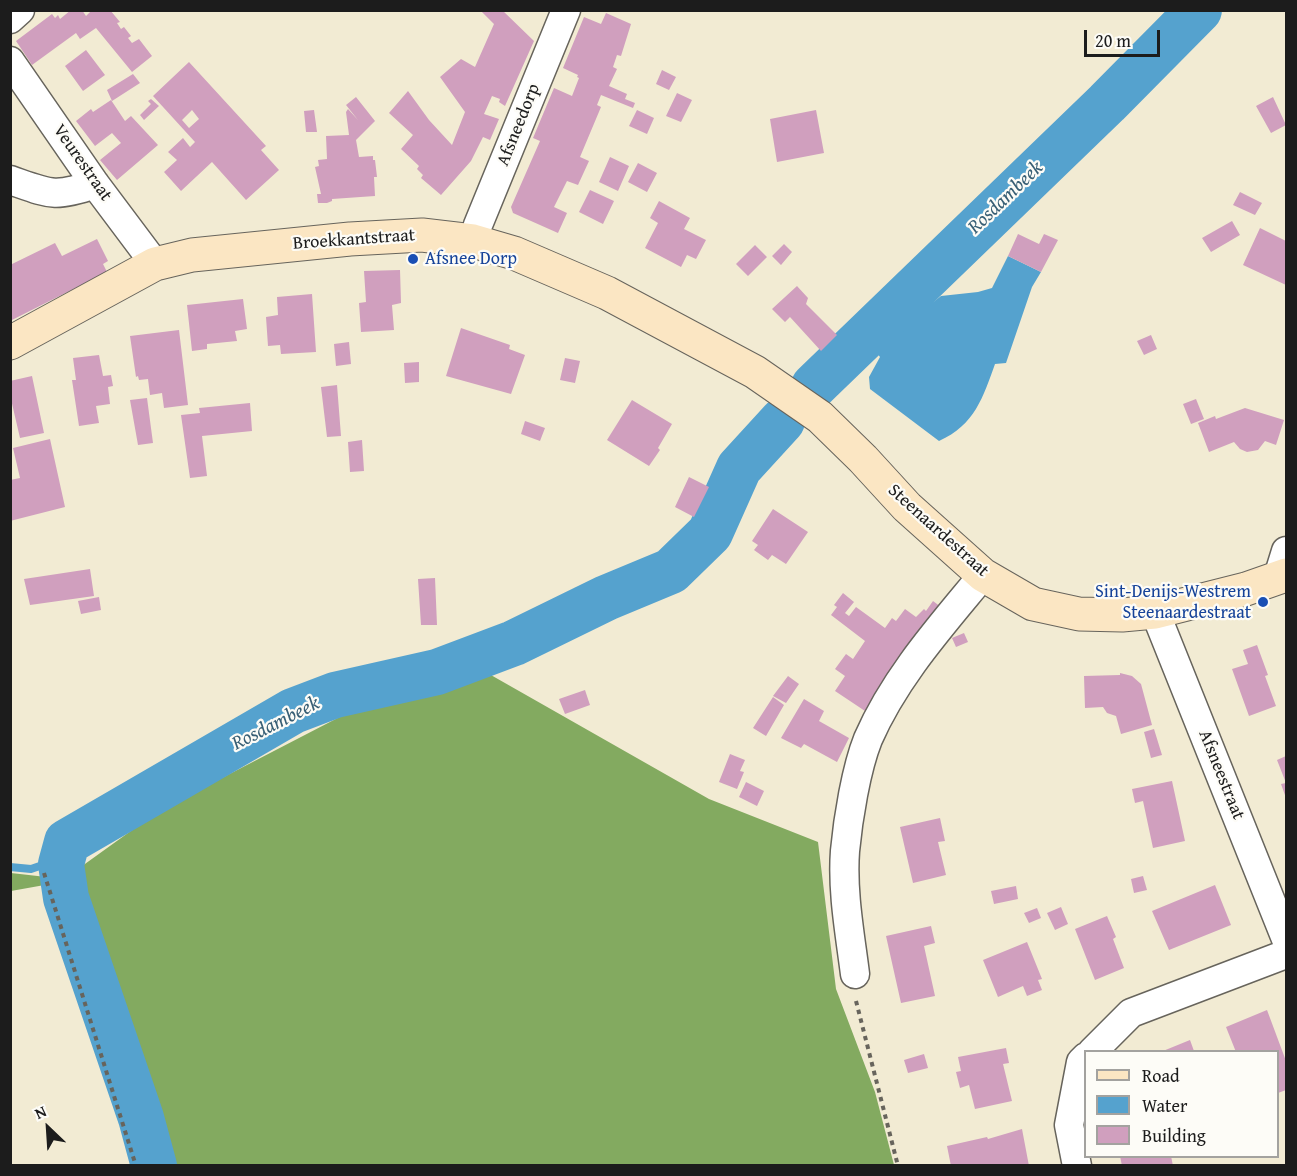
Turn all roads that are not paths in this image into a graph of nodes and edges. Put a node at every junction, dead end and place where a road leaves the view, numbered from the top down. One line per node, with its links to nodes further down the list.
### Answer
1 (20, 10): 3 (street)
2 (566, 10): 7 (street, Afsneedorp)
3 (10, 19)
4 (10, 61): 6 (street, Veurestraat)
5 (10, 180): 6 (street)
6 (95, 184): 8 (street, Veurestraat)
7 (473, 241): 8 (street, Broekkantstraat); 10 (street, Broekkantstraat)
8 (155, 264): 9 (street, Broekkantstraat)
9 (10, 343)
10 (820, 417): 12 (street, Steenaardestraat)
11 (1284, 568): 13 (street, Steenaardestraat)
12 (983, 575): 13 (street, Steenaardestraat); 16 (street)
13 (1155, 612): 14 (street, Afsneestraat)
14 (1287, 939)
15 (1287, 954): 17 (street)
16 (855, 974)
17 (1094, 1050)
18 (1084, 1060): 19 (street)
19 (1077, 1166)

